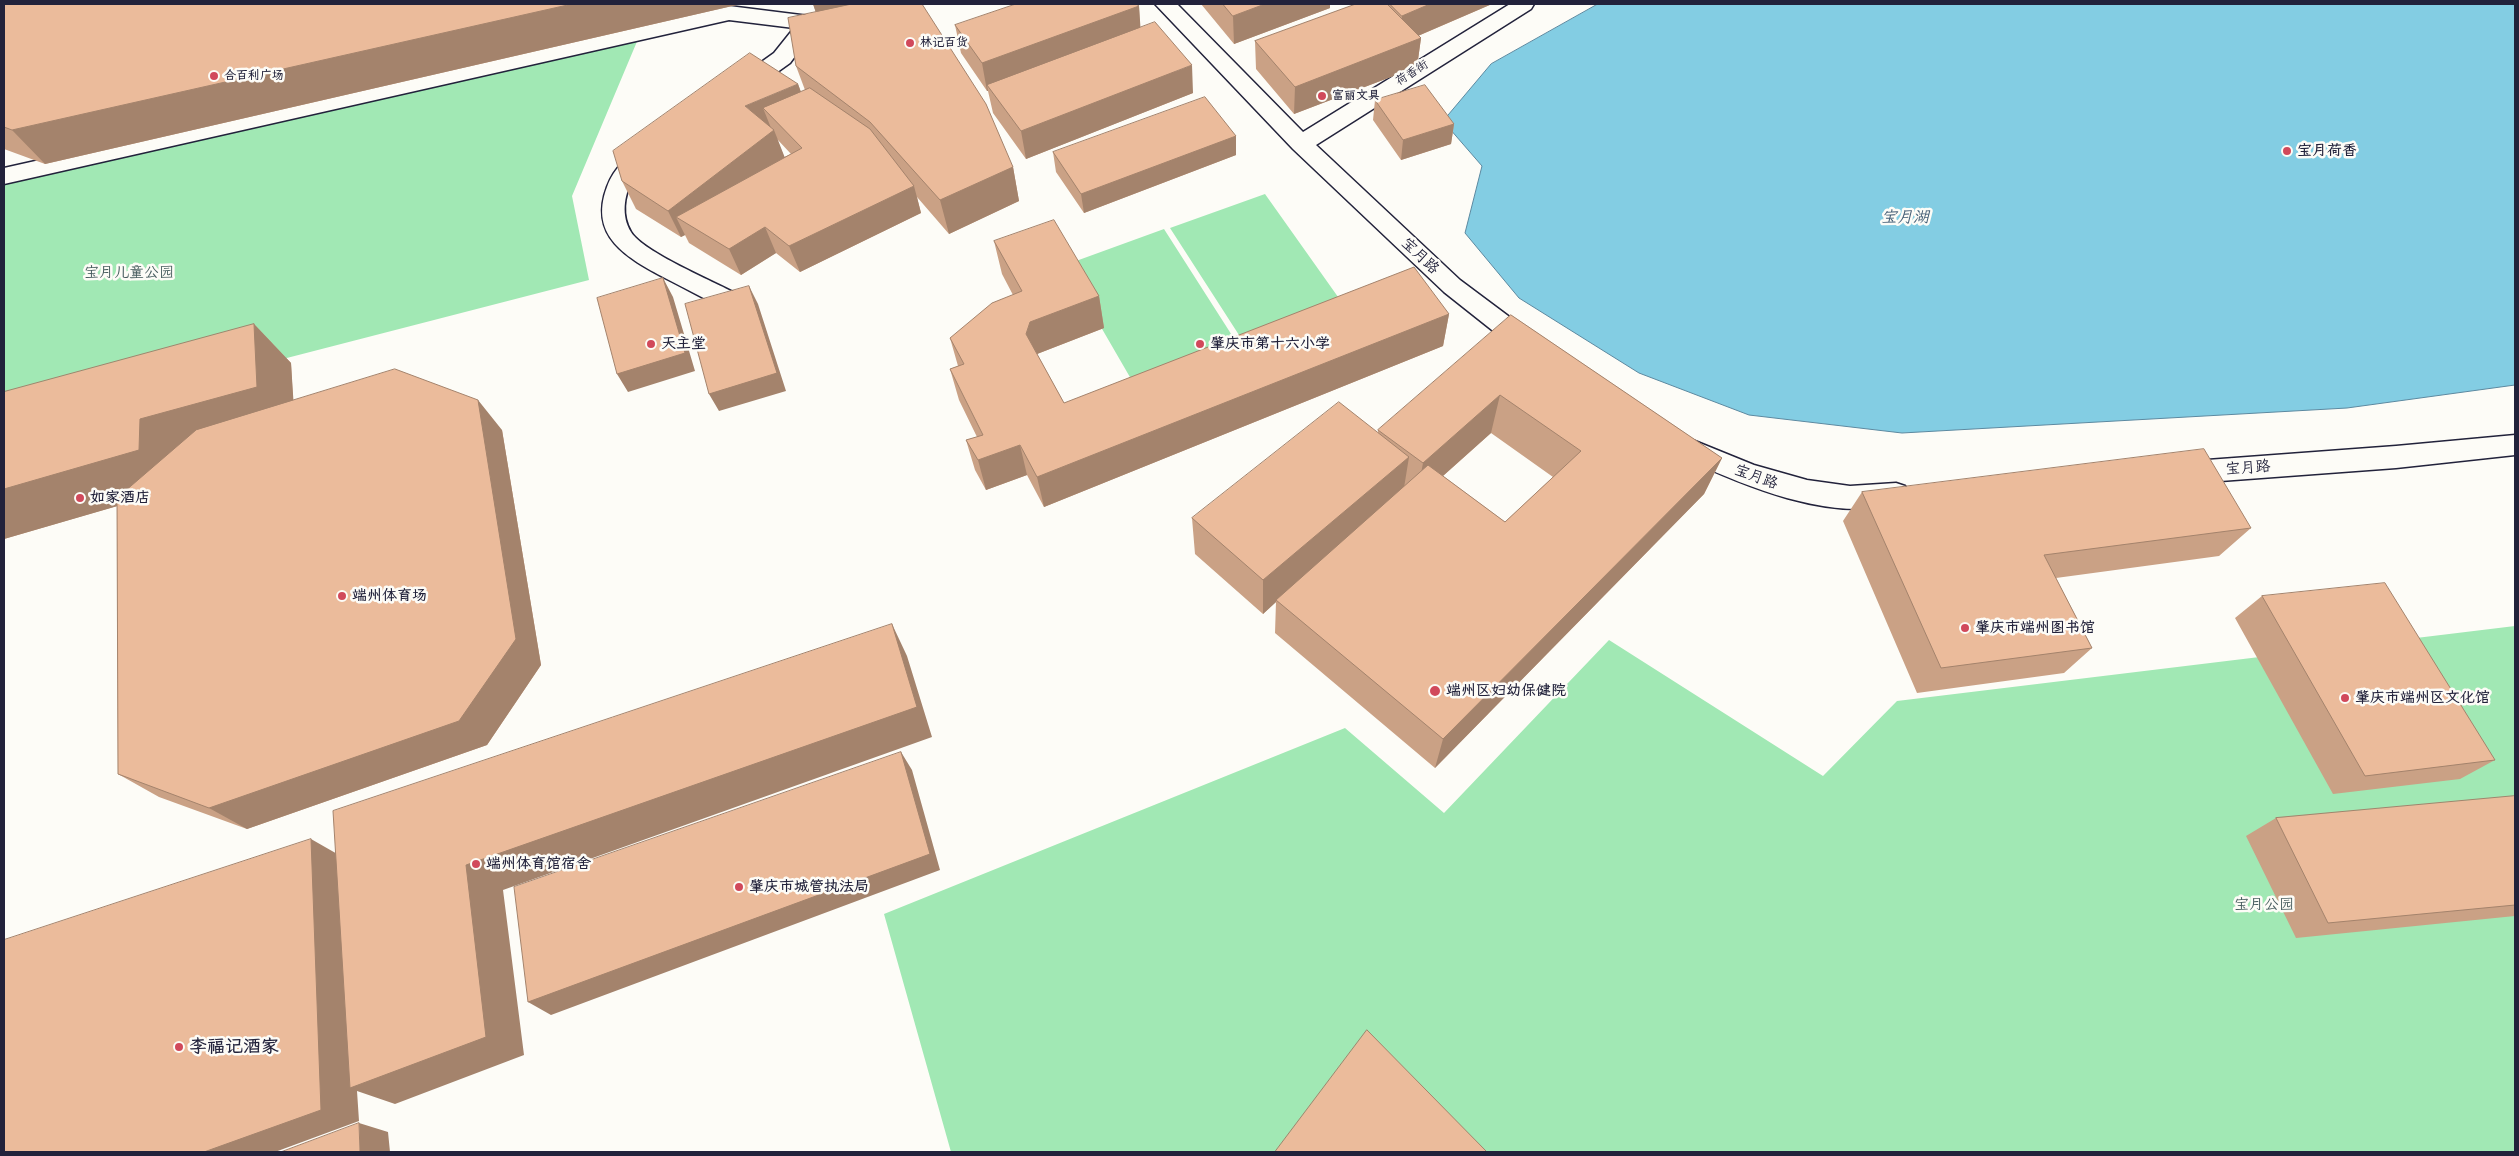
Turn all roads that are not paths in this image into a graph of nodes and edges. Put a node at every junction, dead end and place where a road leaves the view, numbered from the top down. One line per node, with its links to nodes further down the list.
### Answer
1 (893, 4): 4 (street)
2 (1165, 4): 6 (street, 宝月路)
3 (1524, 4): 6 (street, 荷香街)
4 (809, 23): 5 (street); 8 (street)
5 (726, 98)
6 (1301, 144): 10 (street, 宝月路)
7 (663, 145): 9 (street)
8 (4, 176)
9 (728, 300)
10 (1547, 359)
11 (1662, 435): 14 (street, 宝月路)
12 (2515, 445): 13 (street, 宝月路)
13 (2154, 475)
14 (1919, 492)

